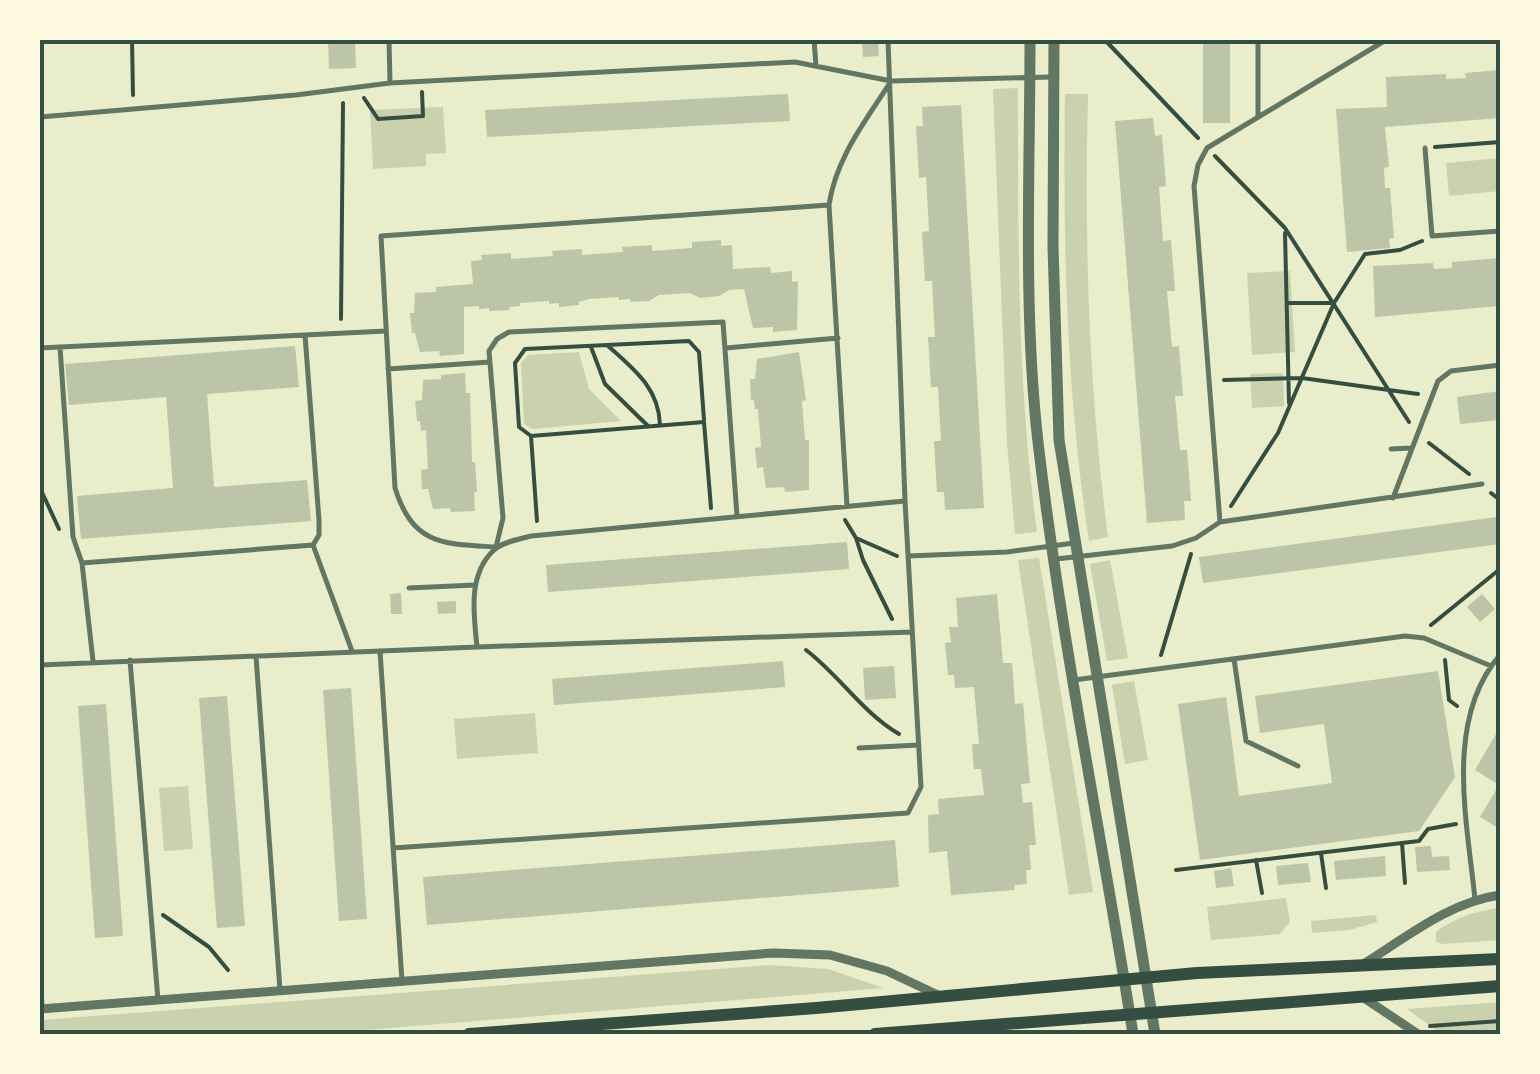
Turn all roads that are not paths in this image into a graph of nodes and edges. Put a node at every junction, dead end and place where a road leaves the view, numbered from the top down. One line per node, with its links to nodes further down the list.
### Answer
1 (390, 40): 12 (lane)
2 (814, 40): 8 (lane)
3 (888, 40): 11 (lane)
4 (1030, 40): 9 (street)
5 (1054, 40): 10 (street)
6 (1258, 40): 13 (lane)
7 (1386, 40): 13 (lane)
8 (816, 66): 11 (lane); 12 (lane)
9 (1030, 77): 10 (lane); 11 (lane); 38 (street)
10 (1054, 77): 35 (street)
11 (892, 81): 16 (lane); 31 (lane)
12 (390, 83): 14 (lane)
13 (1258, 116): 34 (lane)
14 (40, 118)
15 (1425, 148): 17 (lane)
16 (830, 205): 18 (lane); 20 (lane)
17 (1500, 232)
18 (386, 331): 19 (lane); 26 (lane)
19 (305, 335): 21 (lane); 36 (lane)
20 (838, 338): 23 (lane); 32 (lane)
21 (60, 346): 22 (lane); 41 (lane)
22 (40, 348)
23 (725, 348): 24 (lane); 33 (lane)
24 (490, 362): 26 (lane); 37 (lane)
25 (1500, 365): 27 (lane)
26 (388, 369): 37 (lane)
27 (1411, 448): 28 (lane); 30 (lane)
28 (1391, 449)
29 (1482, 484): 30 (lane)
30 (1393, 498): 34 (lane)
31 (905, 500): 32 (lane); 39 (lane)
32 (848, 506): 33 (lane)
33 (737, 516): 37 (lane)
34 (1220, 522): 40 (lane)
35 (1074, 543): 38 (lane); 40 (street)
36 (313, 544): 41 (lane); 46 (lane)
37 (496, 547): 42 (lane)
38 (1055, 552): 39 (lane); 40 (lane); 56 (street)
39 (908, 556): 44 (lane)
40 (1077, 556): 55 (street)
41 (82, 563): 52 (lane)
42 (475, 585): 43 (lane); 45 (lane)
43 (409, 588)
44 (912, 632): 45 (lane); 57 (lane)
45 (477, 648): 47 (lane)
46 (352, 651): 47 (lane); 49 (lane)
47 (380, 651): 60 (lane)
48 (1500, 655): 54 (lane)
49 (256, 656): 51 (lane); 70 (lane)
50 (1234, 659): 54 (lane); 55 (lane); 59 (lane)
51 (130, 660): 52 (lane); 73 (lane)
52 (93, 661): 53 (lane)
53 (40, 665)
54 (1490, 666): 62 (lane)
55 (1097, 676): 56 (lane); 66 (street)
56 (1074, 680): 67 (street)
57 (918, 745): 58 (lane); 60 (lane)
58 (859, 748)
59 (1298, 766)
60 (393, 848): 68 (lane)
61 (1500, 895): 62 (street)
62 (1475, 899): 64 (street)
63 (1500, 959): 64 (main road)
64 (1359, 966): 66 (main road)
65 (40, 970): 74 (lane)
66 (1146, 978): 67 (main road); 75 (street)
67 (1124, 980): 72 (main road); 76 (street)
68 (402, 981): 70 (street); 72 (street)
69 (1500, 986): 71 (main road)
70 (280, 990): 73 (street)
71 (1362, 996): 75 (main road); 77 (street)
72 (942, 997): 79 (main road)
73 (158, 1000): 74 (street)
74 (41, 1009)
75 (1152, 1013): 76 (main road); 82 (street)
76 (1130, 1014): 78 (main road); 81 (street)
77 (1420, 1031)
78 (940, 1032): 80 (main road)
79 (469, 1034)
80 (874, 1034)
81 (1133, 1034)
82 (1156, 1034)

